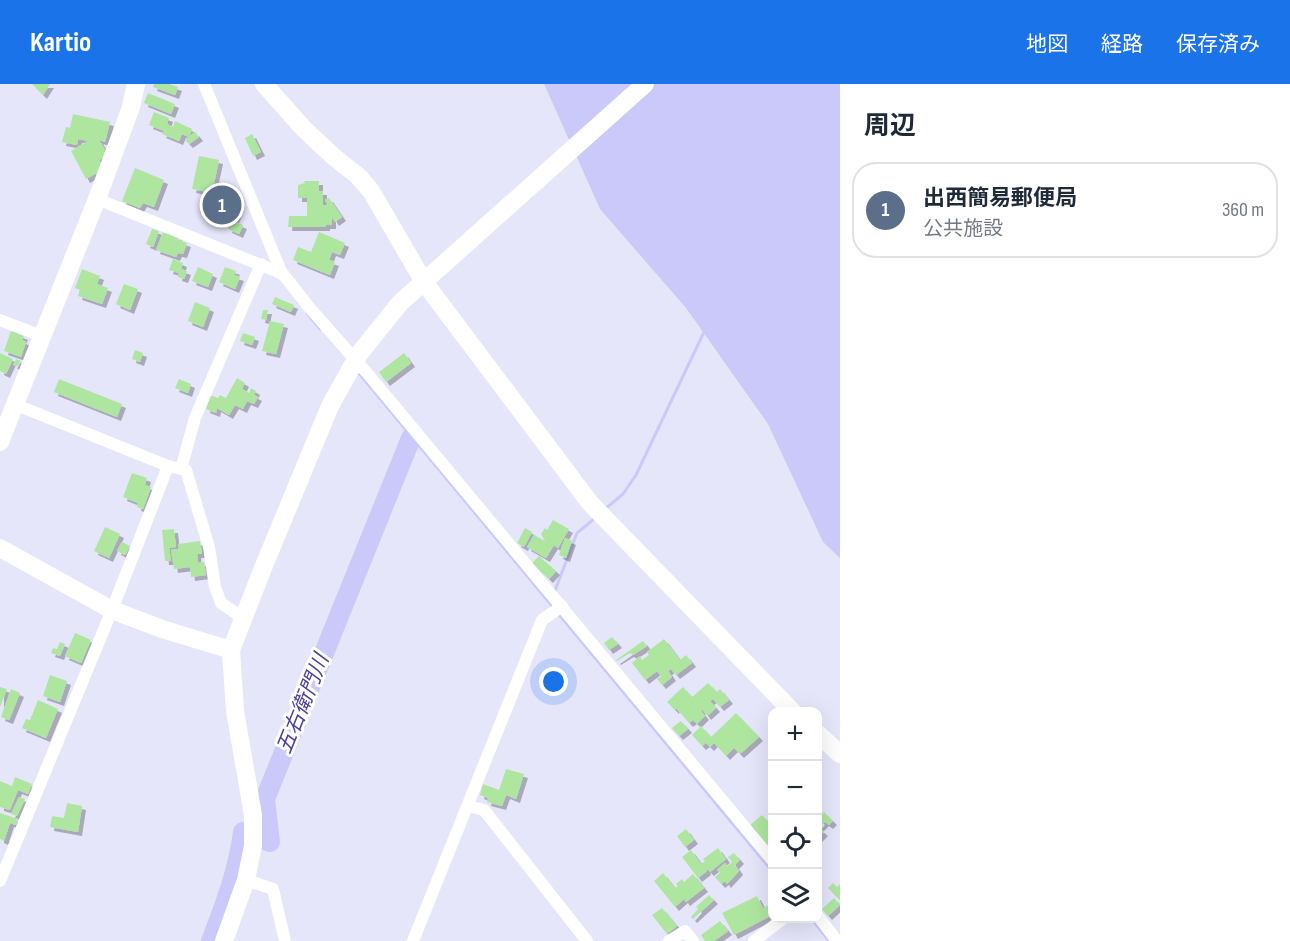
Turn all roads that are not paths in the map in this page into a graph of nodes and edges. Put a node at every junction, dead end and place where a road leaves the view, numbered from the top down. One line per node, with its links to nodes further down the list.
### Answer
1 (136, 84): 5 (street)
2 (204, 84): 7 (street)
3 (264, 84): 8 (street)
4 (645, 84): 8 (street)
5 (97, 199): 6 (street); 10 (street)
6 (261, 264): 7 (street); 14 (street)
7 (282, 274): 16 (street)
8 (424, 282): 18 (street); 20 (street)
9 (0, 320): 10 (street)
10 (42, 336): 11 (street)
11 (14, 404): 12 (street); 13 (street)
12 (0, 442)
13 (168, 466): 14 (street); 17 (street)
14 (181, 469): 18 (street)
15 (0, 548): 17 (street)
16 (562, 606): 23 (street); 24 (street)
17 (111, 610): 19 (street); 26 (street)
18 (243, 618): 19 (street)
19 (231, 650): 25 (street)
20 (789, 707)
21 (822, 738): 22 (street)
22 (840, 754)
23 (468, 806): 32 (street); 33 (street)
24 (768, 855)
25 (246, 880): 30 (street); 31 (street)
26 (0, 881)
27 (822, 920): 29 (street)
28 (777, 923): 36 (street)
29 (836, 933)
30 (224, 941)
31 (285, 941)
32 (413, 941)
33 (587, 941)
34 (669, 941): 35 (street)
35 (693, 941)
36 (754, 941)

